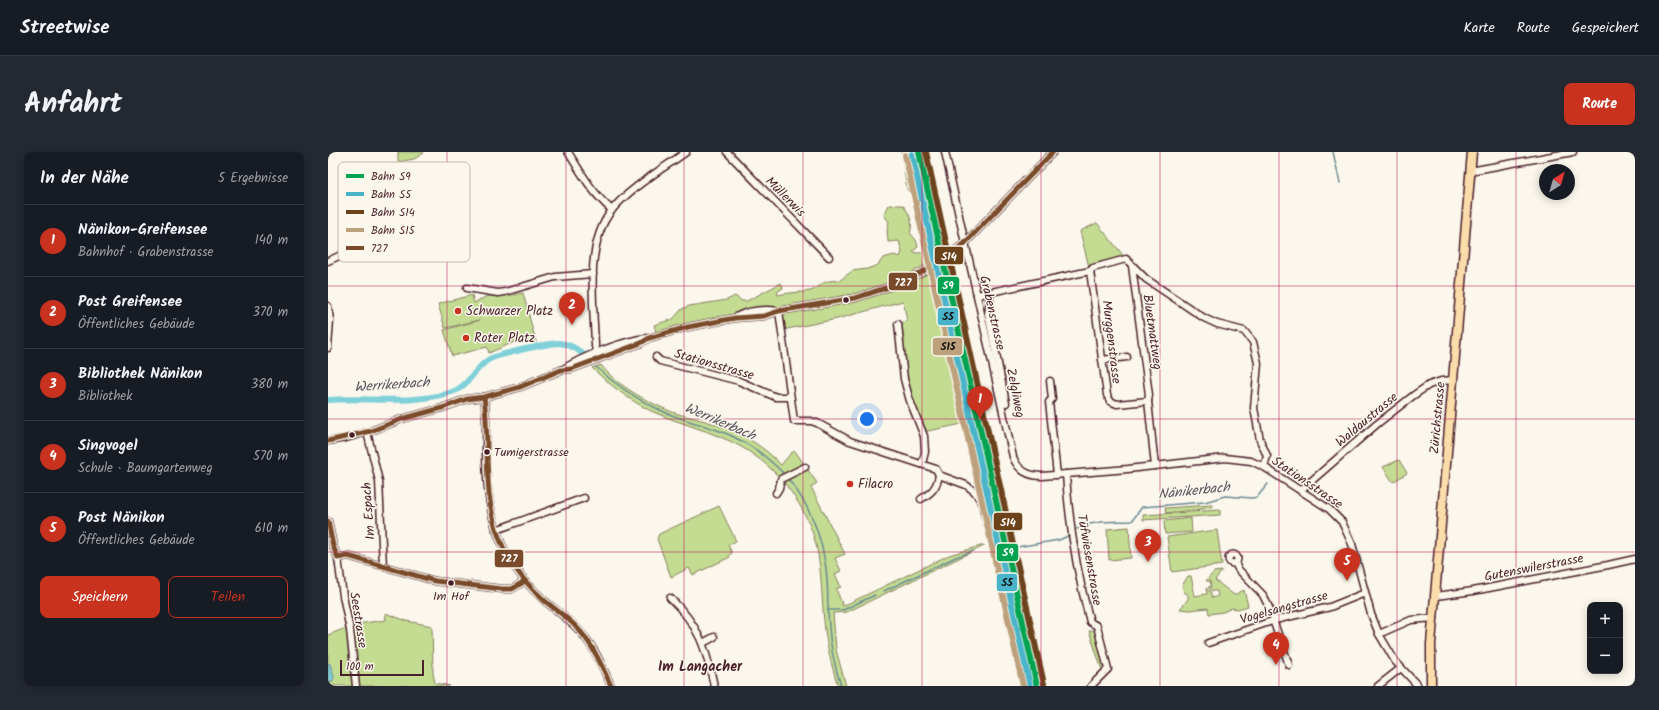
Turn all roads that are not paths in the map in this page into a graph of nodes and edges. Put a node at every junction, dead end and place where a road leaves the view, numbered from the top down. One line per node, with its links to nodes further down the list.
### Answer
1 (568, 152): 9 (street)
2 (686, 152): 9 (street)
3 (727, 152): 11 (street, Müllerwis)
4 (945, 152): 18 (street, Grabenstrasse, bridge)
5 (1053, 152): 20 (street)
6 (1472, 152): 8 (main road, Zürichstrasse)
7 (1573, 152): 8 (street)
8 (1470, 171): 27 (main road, Zürichstrasse)
9 (612, 210): 15 (street)
10 (338, 256): 12 (street)
11 (829, 258)
12 (328, 261)
13 (1132, 266): 14 (street); 31 (street, Bluetmattweg); 38 (street)
14 (1090, 271): 17 (street); 26 (street, Murggenstrasse)
15 (594, 274): 16 (street); 23 (street)
16 (467, 288)
17 (988, 293): 18 (street); 34 (street, Zelgliweg)
18 (977, 295): 34 (street, Grabenstrasse)
19 (328, 306): 22 (street)
20 (779, 311): 23 (street); 30 (street)
21 (898, 324): 35 (street)
22 (328, 348)
23 (595, 357): 29 (street)
24 (656, 357): 30 (street, Stationsstrasse)
25 (1127, 357): 26 (street)
26 (1102, 360): 31 (street, Murggenstrasse)
27 (1454, 380): 43 (street, Waldaustrasse); 55 (main road, Zürichstrasse)
28 (1050, 381): 41 (street)
29 (484, 397): 32 (street); 48 (street)
30 (790, 397): 35 (street)
31 (1148, 400): 36 (street, Bluetmattweg)
32 (367, 432): 33 (street); 52 (street, Im Espach)
33 (328, 441)
34 (1011, 449): 39 (street, Grabenstrasse)
35 (922, 464): 42 (street)
36 (1155, 466): 38 (street, Stationsstrasse); 40 (street, Stationsstrasse)
37 (805, 467): 44 (street)
38 (1264, 467): 43 (street, Stationsstrasse)
39 (1027, 474): 41 (street, Stationsstrasse)
40 (1066, 474): 41 (street, Stationsstrasse); 69 (street, Tüfwiesenstrasse)
41 (1056, 475)
42 (939, 476): 46 (street); 68 (street)
43 (1301, 490): 54 (street, Stationsstrasse)
44 (776, 492)
45 (584, 498): 48 (street)
46 (921, 499)
47 (328, 521): 49 (street, Seestrasse)
48 (496, 530): 53 (street)
49 (338, 558): 52 (street); 65 (street, Seestrasse)
50 (1635, 559): 55 (street, Gutenswilerstrasse)
51 (1235, 563): 58 (street)
52 (383, 566): 53 (street)
53 (525, 581): 66 (street)
54 (1365, 593): 58 (street, Vogelsangstrasse); 59 (street, Stationsstrasse)
55 (1436, 596): 57 (main road, Zürichstrasse)
56 (670, 598): 61 (street)
57 (1434, 618): 59 (street); 72 (main road, Zürichstrasse)
58 (1274, 620): 62 (street, Vogelsangstrasse); 63 (street)
59 (1379, 634): 64 (street, Stationsstrasse)
60 (714, 637): 61 (street)
61 (703, 643): 67 (street)
62 (1208, 643)
63 (1289, 666)
64 (1401, 668): 70 (street); 71 (street, Stationsstrasse)
65 (356, 686)
66 (611, 686)
67 (714, 686)
68 (1026, 686)
69 (1091, 686)
70 (1378, 686)
71 (1418, 686)
72 (1431, 686)

